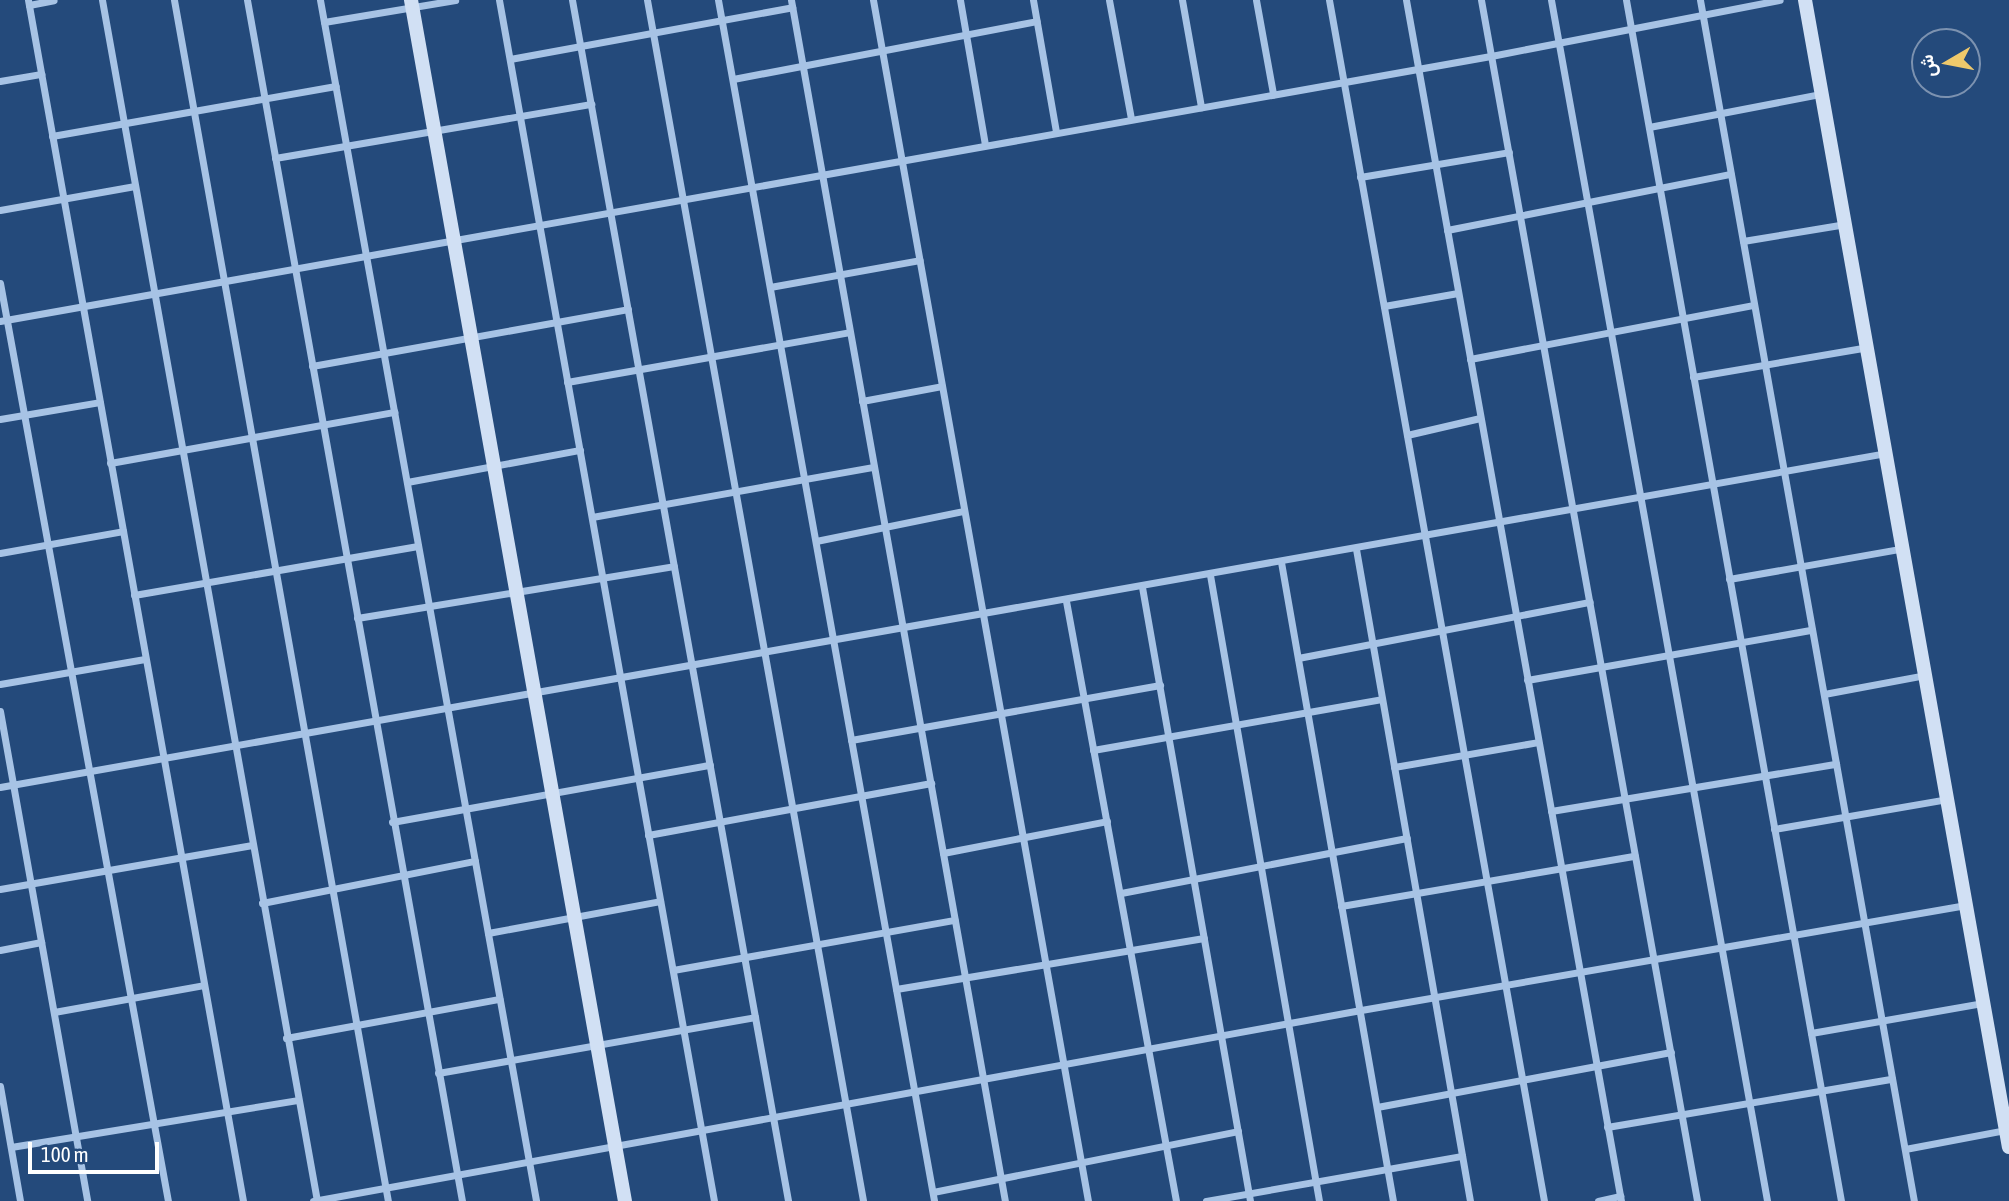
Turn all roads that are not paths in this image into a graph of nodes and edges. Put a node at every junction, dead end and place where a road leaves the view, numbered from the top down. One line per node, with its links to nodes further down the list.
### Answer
1 (54, 0): 25 (street)
2 (102, 0): 56 (street)
3 (174, 0): 52 (street)
4 (247, 0): 49 (street)
5 (320, 0): 30 (street)
6 (455, 0): 26 (street)
7 (499, 0): 39 (street)
8 (572, 0): 36 (street)
9 (647, 0): 33 (street)
10 (718, 0): 31 (street)
11 (873, 0): 37 (street)
12 (960, 0): 34 (street)
13 (1033, 0): 29 (street)
14 (1109, 0): 55 (street)
15 (1182, 0): 51 (street)
16 (1256, 0): 47 (street)
17 (1329, 0): 45 (street)
18 (1406, 0): 41 (street)
19 (1481, 0): 38 (street)
20 (1551, 0): 35 (street)
21 (1626, 0): 32 (street)
22 (1700, 0): 28 (street)
23 (1780, 0): 28 (street)
24 (1805, 0): 48 (street)
25 (28, 2): 42 (street)
26 (412, 4): 30 (street); 59 (street)
27 (791, 4): 31 (street); 40 (street)
28 (1703, 15): 32 (street); 53 (street)
29 (1037, 21): 34 (street); 58 (street)
30 (324, 22): 46 (street)
31 (722, 22): 33 (street); 43 (street)
32 (1631, 28): 35 (street); 57 (street)
33 (653, 34): 36 (street); 73 (street)
34 (966, 35): 37 (street); 61 (street)
35 (1559, 42): 38 (street); 75 (street)
36 (581, 47): 39 (street); 50 (street)
37 (882, 51): 40 (street); 65 (street)
38 (1491, 56): 41 (street); 63 (street)
39 (510, 59): 54 (street)
40 (803, 68): 43 (street); 67 (street)
41 (1418, 69): 45 (street); 66 (street)
42 (41, 74): 44 (street); 60 (street)
43 (733, 79): 71 (street)
44 (0, 81)
45 (1343, 82): 47 (street); 69 (street)
46 (336, 86): 49 (street); 62 (street)
47 (1273, 94): 51 (street)
48 (1821, 94): 53 (street); 80 (street)
49 (264, 100): 52 (street); 64 (street)
50 (591, 104): 54 (street); 77 (street)
51 (1201, 107): 55 (street)
52 (194, 112): 56 (street); 88 (street)
53 (1720, 114): 57 (street); 68 (street)
54 (520, 117): 59 (street); 79 (street)
55 (1131, 119): 58 (street)
56 (124, 124): 60 (street); 70 (street)
57 (1649, 127): 72 (street)
58 (1056, 132): 61 (street)
59 (435, 133): 62 (street); 82 (street)
60 (52, 136): 74 (street)
61 (985, 145): 65 (street)
62 (347, 148): 64 (street); 84 (street)
63 (1509, 152): 66 (street); 78 (street)
64 (275, 158): 86 (street)
65 (902, 159): 67 (street); 85 (street)
66 (1435, 164): 69 (street); 81 (street)
67 (822, 172): 71 (street); 87 (street)
68 (1731, 174): 72 (street); 83 (street)
69 (1360, 177): 95 (street)
70 (135, 186): 74 (street); 91 (street)
71 (752, 186): 73 (street); 90 (street)
72 (1660, 188): 75 (street); 97 (street)
73 (683, 198): 77 (street); 107 (street)
74 (63, 199): 76 (street); 94 (street)
75 (1588, 202): 78 (street); 101 (street)
76 (0, 210)
77 (610, 211): 79 (street); 96 (street)
78 (1520, 215): 81 (street); 104 (street)
79 (539, 223): 82 (street); 99 (street)
80 (1846, 224): 83 (street); 105 (street)
81 (1447, 230): 92 (street)
82 (455, 240): 84 (street); 102 (street)
83 (1743, 241): 93 (street)
84 (366, 255): 86 (street); 106 (street)
85 (920, 260): 87 (street); 114 (street)
86 (295, 268): 88 (street); 109 (street)
87 (840, 276): 90 (street); 100 (street)
88 (225, 281): 91 (street); 123 (street)
89 (0, 283): 98 (street)
90 (770, 287): 103 (street)
91 (154, 293): 94 (street); 124 (street)
92 (1458, 293): 95 (street); 108 (street)
93 (1754, 305): 97 (street); 110 (street)
94 (82, 306): 98 (street); 116 (street)
95 (1384, 306): 122 (street)
96 (628, 309): 99 (street); 111 (street)
97 (1683, 318): 101 (street); 112 (street)
98 (3, 320): 118 (street)
99 (557, 323): 102 (street); 113 (street)
100 (850, 332): 103 (street); 115 (street)
101 (1611, 332): 104 (street); 135 (street)
102 (472, 339): 106 (street); 128 (street)
103 (780, 344): 107 (street); 131 (street)
104 (1543, 345): 108 (street); 138 (street)
105 (1868, 347): 110 (street); 126 (street)
106 (384, 354): 109 (street); 117 (street)
107 (711, 356): 111 (street); 134 (street)
108 (1470, 359): 119 (street)
109 (312, 366): 121 (street)
110 (1765, 366): 112 (street); 130 (street)
111 (639, 369): 113 (street); 136 (street)
112 (1693, 377): 133 (street)
113 (567, 382): 125 (street)
114 (942, 386): 115 (street); 137 (street)
115 (862, 401): 129 (street)
116 (100, 402): 118 (street); 127 (street)
117 (394, 412): 121 (street); 132 (street)
118 (24, 415): 120 (street); 145 (street)
119 (1480, 418): 122 (street); 140 (street)
120 (0, 419)
121 (323, 425): 123 (street); 150 (street)
122 (1407, 435): 143 (street)
123 (253, 438): 124 (street); 154 (street)
124 (182, 450): 127 (street); 158 (street)
125 (580, 450): 128 (street); 139 (street)
126 (1886, 453): 130 (street); 147 (street)
127 (110, 463): 142 (street)
128 (495, 467): 132 (street); 160 (street)
129 (874, 467): 131 (street); 141 (street)
130 (1783, 469): 133 (street); 153 (street)
131 (804, 479): 134 (street); 144 (street)
132 (407, 482): 146 (street)
133 (1712, 483): 135 (street); 157 (street)
134 (736, 492): 136 (street); 174 (street)
135 (1641, 499): 138 (street); 175 (street)
136 (663, 505): 139 (street); 152 (street)
137 (964, 511): 141 (street); 165 (street)
138 (1573, 511): 140 (street); 163 (street)
139 (592, 517): 156 (street)
140 (1499, 524): 143 (street); 166 (street)
141 (885, 528): 144 (street); 168 (street)
142 (122, 531): 145 (street); 161 (street)
143 (1425, 537): 148 (street); 169 (street)
144 (816, 541): 171 (street)
145 (48, 544): 149 (street); 180 (street)
146 (418, 546): 150 (street); 164 (street)
147 (1904, 548): 153 (street); 181 (street)
148 (1356, 549): 151 (street); 173 (street)
149 (0, 553)
150 (346, 557): 154 (street); 167 (street)
151 (1281, 562): 155 (street); 176 (street)
152 (674, 566): 156 (street); 179 (street)
153 (1801, 566): 157 (street); 170 (street)
154 (276, 570): 158 (street); 197 (street)
155 (1210, 575): 159 (street); 195 (street)
156 (603, 579): 160 (street); 182 (street)
157 (1730, 579): 172 (street)
158 (205, 582): 161 (street); 201 (street)
159 (1142, 587): 162 (street); 185 (street)
160 (518, 593): 164 (street); 186 (street)
161 (134, 595): 177 (street)
162 (1066, 601): 165 (street); 188 (street)
163 (1590, 602): 166 (street); 178 (street)
164 (429, 607): 167 (street); 190 (street)
165 (983, 614): 168 (street); 193 (street)
166 (1516, 616): 169 (street); 183 (street)
167 (357, 618): 194 (street)
168 (903, 627): 171 (street); 196 (street)
169 (1441, 630): 173 (street); 203 (street)
170 (1812, 630): 172 (street); 187 (street)
171 (834, 641): 174 (street); 199 (street)
172 (1741, 642): 175 (street); 209 (street)
173 (1373, 643): 176 (street); 189 (street)
174 (765, 653): 179 (street); 219 (street)
175 (1669, 654): 178 (street); 214 (street)
176 (1298, 658): 192 (street)
177 (145, 659): 180 (street); 204 (street)
178 (1601, 665): 183 (street); 217 (street)
179 (692, 666): 182 (street); 206 (street)
180 (71, 670): 184 (street); 208 (street)
181 (1927, 675): 187 (street); 218 (street)
182 (620, 678): 186 (street); 210 (street)
183 (1527, 680): 200 (street)
184 (0, 684)
185 (1160, 685): 188 (street); 198 (street)
186 (536, 693): 190 (street); 215 (street)
187 (1824, 694): 205 (street)
188 (1084, 696): 193 (street); 202 (street)
189 (1382, 699): 192 (street); 207 (street)
190 (448, 709): 194 (street); 220 (street)
191 (0, 711): 212 (street)
192 (1307, 712): 195 (street); 232 (street)
193 (1000, 713): 196 (street); 228 (street)
194 (376, 721): 197 (street); 225 (street)
195 (1236, 725): 198 (street); 236 (street)
196 (921, 727): 199 (street); 211 (street)
197 (306, 734): 201 (street); 244 (street)
198 (1168, 737): 202 (street); 240 (street)
199 (852, 740): 216 (street)
200 (1538, 742): 203 (street); 221 (street)
201 (234, 746): 204 (street); 230 (street)
202 (1093, 750): 224 (street)
203 (1464, 755): 207 (street); 241 (street)
204 (163, 759): 208 (street); 234 (street)
205 (1836, 764): 209 (street); 222 (street)
206 (710, 765): 210 (street); 223 (street)
207 (1394, 767): 229 (street)
208 (90, 771): 212 (street); 238 (street)
209 (1765, 774): 214 (street); 226 (street)
210 (638, 779): 215 (street); 227 (street)
211 (931, 783): 216 (street); 231 (street)
212 (13, 785): 213 (street); 242 (street)
213 (0, 787)
214 (1693, 788): 217 (street); 260 (street)
215 (554, 793): 220 (street); 251 (street)
216 (862, 796): 219 (street); 254 (street)
217 (1625, 799): 221 (street); 233 (street)
218 (1948, 799): 222 (street); 249 (street)
219 (793, 808): 223 (street); 259 (street)
220 (465, 809): 225 (street); 235 (street)
221 (1551, 811): 237 (street)
222 (1846, 817): 226 (street); 253 (street)
223 (720, 821): 227 (street); 263 (street)
224 (1107, 821): 228 (street); 245 (street)
225 (392, 822): 239 (street)
226 (1774, 829): 256 (street)
227 (648, 835): 247 (street)
228 (1023, 837): 231 (street); 265 (street)
229 (1407, 838): 232 (street); 246 (street)
230 (252, 845): 234 (street); 248 (street)
231 (943, 853): 252 (street)
232 (1330, 854): 236 (street); 250 (street)
233 (1635, 856): 237 (street); 264 (street)
234 (181, 858): 238 (street); 269 (street)
235 (475, 861): 239 (street); 255 (street)
236 (1262, 863): 240 (street); 281 (street)
237 (1561, 869): 241 (street); 267 (street)
238 (108, 870): 242 (street); 273 (street)
239 (403, 876): 244 (street); 278 (street)
240 (1192, 877): 245 (street); 257 (street)
241 (1486, 881): 246 (street); 270 (street)
242 (31, 884): 243 (street); 258 (street)
243 (0, 889)
244 (334, 889): 248 (street); 282 (street)
245 (1121, 893): 262 (street)
246 (1416, 893): 250 (street); 272 (street)
247 (660, 901): 251 (street); 266 (street)
248 (262, 903): 286 (street)
249 (1967, 905): 253 (street); 275 (street)
250 (1341, 906): 276 (street)
251 (576, 918): 255 (street); 287 (street)
252 (955, 920): 254 (street); 268 (street)
253 (1864, 920): 256 (street); 280 (street)
254 (886, 932): 259 (street); 271 (street)
255 (488, 933): 274 (street)
256 (1793, 933): 260 (street); 284 (street)
257 (1204, 938): 262 (street); 285 (street)
258 (41, 942): 261 (street); 277 (street)
259 (817, 946): 263 (street); 303 (street)
260 (1721, 947): 264 (street); 302 (street)
261 (0, 950)
262 (1130, 950): 265 (street); 288 (street)
263 (744, 958): 266 (street); 279 (street)
264 (1654, 959): 267 (street); 289 (street)
265 (1045, 963): 268 (street); 292 (street)
266 (673, 970): 283 (street)
267 (1579, 972): 270 (street); 291 (street)
268 (965, 976): 271 (street); 294 (street)
269 (204, 985): 273 (street); 305 (street)
270 (1505, 985): 272 (street); 296 (street)
271 (896, 989): 299 (street)
272 (1433, 997): 276 (street); 300 (street)
273 (132, 998): 277 (street); 308 (street)
274 (499, 999): 278 (street); 290 (street)
275 (1983, 1003): 280 (street); 311 (street)
276 (1361, 1010): 281 (street); 304 (street)
277 (54, 1012): 313 (street)
278 (428, 1012): 282 (street); 293 (street)
279 (755, 1017): 283 (street); 307 (street)
280 (1882, 1021): 284 (street); 295 (street)
281 (1289, 1023): 285 (street); 325 (street)
282 (358, 1025): 286 (street); 326 (street)
283 (683, 1030): 287 (street); 310 (street)
284 (1811, 1033): 298 (street)
285 (1220, 1035): 288 (street); 312 (street)
286 (286, 1038): 301 (street)
287 (599, 1046): 290 (street); 315 (street)
288 (1148, 1048): 292 (street); 314 (street)
289 (1671, 1052): 291 (street); 306 (street)
290 (510, 1061): 293 (street); 321 (street)
291 (1596, 1065): 296 (street); 309 (street)
292 (1063, 1066): 294 (street); 320 (street)
293 (438, 1073): 323 (street)
294 (983, 1079): 299 (street); 324 (street)
295 (1892, 1079): 298 (street); 318 (street)
296 (1522, 1080): 300 (street); 350 (street)
297 (0, 1086): 316 (street)
298 (1821, 1090): 302 (street); 354 (street)
299 (915, 1092): 303 (street); 327 (street)
300 (1451, 1094): 304 (street); 319 (street)
301 (297, 1100): 305 (street); 334 (street)
302 (1749, 1102): 306 (street); 353 (street)
303 (846, 1104): 307 (street); 341 (street)
304 (1377, 1107): 322 (street)
305 (226, 1112): 308 (street); 333 (street)
306 (1682, 1114): 309 (street); 352 (street)
307 (773, 1117): 310 (street); 340 (street)
308 (155, 1123): 313 (street); 332 (street)
309 (1607, 1127): 329 (street)
310 (701, 1130): 315 (street); 339 (street)
311 (2006, 1130): 317 (street); 318 (street)
312 (1238, 1131): 314 (street); 328 (street)
313 (76, 1136): 316 (street); 331 (street)
314 (1166, 1144): 320 (street); 345 (street)
315 (616, 1145): 321 (street); 338 (street)
316 (11, 1147): 330 (street)
317 (2009, 1147)
318 (1905, 1149): 355 (street)
319 (1462, 1156): 322 (street); 349 (street)
320 (1080, 1160): 324 (street); 344 (street)
321 (528, 1161): 323 (street); 337 (street)
322 (1387, 1167): 325 (street); 348 (street)
323 (457, 1174): 326 (street); 336 (street)
324 (1001, 1178): 327 (street); 343 (street)
325 (1315, 1181): 328 (street); 347 (street)
326 (385, 1187): 334 (street); 335 (street)
327 (933, 1192): 342 (street)
328 (1249, 1198): 346 (street)
329 (1620, 1199): 351 (street)
330 (20, 1201)
331 (87, 1201)
332 (168, 1201)
333 (243, 1201)
334 (315, 1201)
335 (388, 1201)
336 (462, 1201)
337 (536, 1201)
338 (625, 1201)
339 (714, 1201)
340 (788, 1201)
341 (863, 1201)
342 (934, 1201)
343 (1005, 1201)
344 (1088, 1201)
345 (1176, 1201)
346 (1206, 1201)
347 (1319, 1201)
348 (1393, 1201)
349 (1470, 1201)
350 (1544, 1201)
351 (1598, 1201)
352 (1697, 1201)
353 (1767, 1201)
354 (1841, 1201)
355 (1914, 1201)

